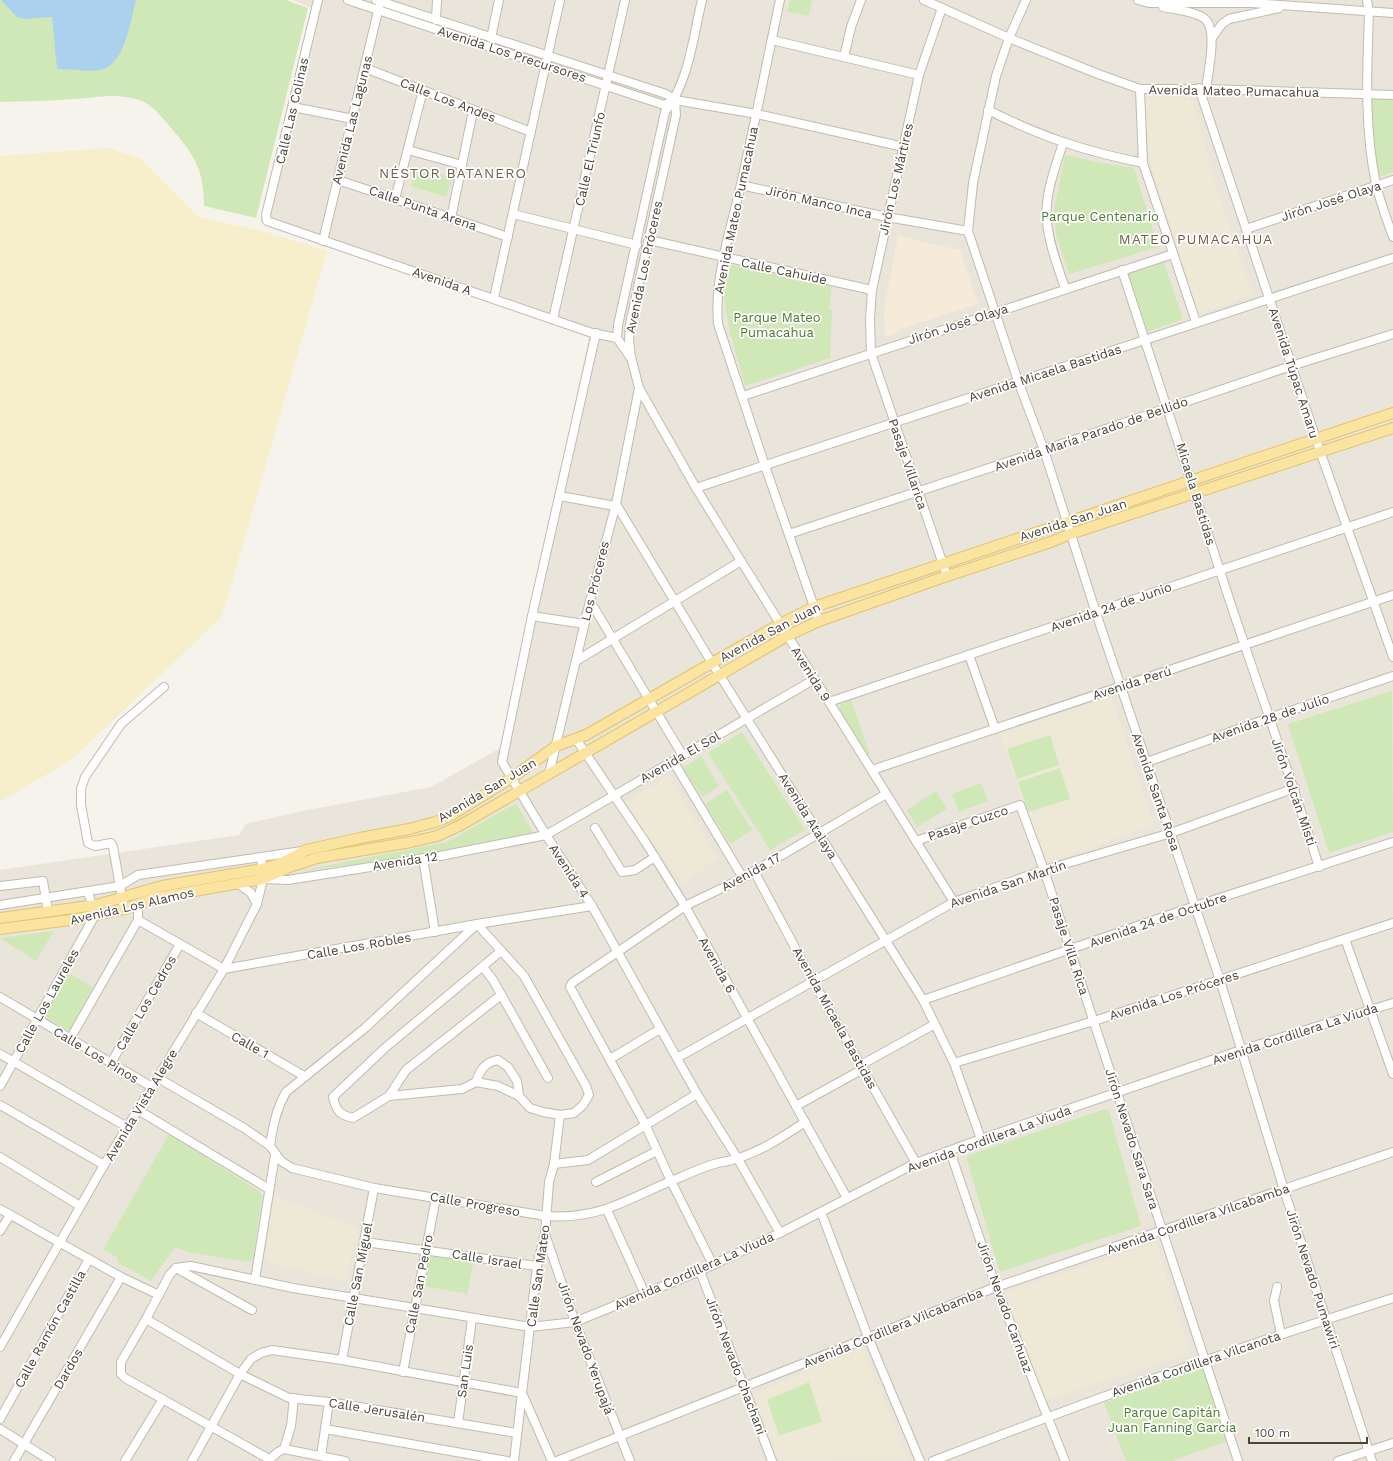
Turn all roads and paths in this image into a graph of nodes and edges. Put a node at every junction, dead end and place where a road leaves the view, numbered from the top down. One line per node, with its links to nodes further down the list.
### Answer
1 (318, 0): 41 (street, Calle Las Colinas)
2 (348, 0): 16 (street, Avenida Los Precursores)
3 (437, 0): 23 (street)
4 (499, 0): 24 (street)
5 (560, 0): 28 (street)
6 (625, 0): 33 (street, Calle El Triunfo)
7 (702, 0): 40 (street, Avenida Los Próceres)
8 (780, 0): 27 (street, Avenida Mateo Pumacahua)
9 (861, 0): 29 (street)
10 (924, 0): 20 (street, Avenida Mateo Pumacahua)
11 (1026, 0): 25 (street)
12 (1138, 0): 17 (street)
13 (1367, 0): 21 (street)
14 (1195, 2): 15 (street); 17 (street)
15 (1251, 2): 19 (street)
16 (379, 3): 23 (street, Avenida Los Precursores); 30 (street, Avenida Los Precursores); 31 (street, Avenida Las Lagunas)
17 (1149, 3): 26 (street)
18 (1308, 3): 19 (street); 21 (street)
19 (1293, 5): 26 (street)
20 (942, 8): 25 (street, Avenida Mateo Pumacahua); 32 (street, Jirón Los Mártires)
21 (1369, 12): 22 (street); 38 (street)
22 (1393, 13)
23 (436, 20): 24 (street, Avenida Los Precursores)
24 (491, 38): 28 (street, Avenida Los Precursores)
25 (1009, 38): 35 (street, Avenida Mateo Pumacahua); 42 (street)
26 (1212, 38): 36 (street)
27 (772, 40): 29 (street); 44 (street, Avenida Mateo Pumacahua)
28 (548, 57): 30 (street); 33 (street, Avenida Los Precursores)
29 (844, 57): 32 (street)
30 (546, 66): 34 (street, Avenida Los Precursores); 46 (street)
31 (365, 68): 37 (street, Calle Los Andes); 45 (street, Avenida Las Lagunas)
32 (919, 74): 48 (street, Jirón Los Mártires)
33 (608, 77): 34 (street, Calle El Triunfo); 40 (street, Avenida Los Precursores)
34 (606, 86): 40 (street, Avenida Los Precursores); 62 (street, Calle El Triunfo)
35 (1140, 88): 36 (street, Avenida Mateo Pumacahua); 50 (street)
36 (1202, 88): 38 (street, Avenida Mateo Pumacahua); 61 (street, Avenida Túpac Amaru)
37 (423, 90): 43 (street, Calle Los Andes); 49 (street)
38 (1366, 95): 39 (street, Avenida Mateo Pumacahua); 55 (street)
39 (1393, 95)
40 (675, 100): 44 (street, Avenida Los Precursores); 66 (street, Avenida Los Próceres); 68 (street, Avenida Los Próceres)
41 (293, 107): 45 (street); 60 (street, Calle Las Colinas)
42 (988, 110): 47 (street); 63 (street)
43 (473, 111): 46 (street, Calle Los Andes); 51 (street)
44 (757, 114): 48 (street, Avenida Los Precursores); 54 (street, Avenida Mateo Pumacahua)
45 (353, 119): 52 (street, Avenida Las Lagunas)
46 (531, 132): 57 (street)
47 (1063, 143): 50 (street); 73 (street)
48 (904, 147): 59 (street, Jirón Los Mártires)
49 (408, 150): 51 (street); 56 (street)
50 (1143, 163): 69 (street)
51 (462, 165): 58 (street)
52 (338, 180): 56 (street, Calle Punta Arena); 67 (street, Avenida Las Lagunas)
53 (1393, 180): 55 (street, Jirón José Olaya)
54 (741, 185): 59 (street, Jirón Manco Inca); 70 (street, Avenida Mateo Pumacahua)
55 (1376, 186): 61 (street, Jirón José Olaya); 65 (street)
56 (395, 199): 58 (street, Calle Punta Arena)
57 (513, 214): 62 (street); 64 (street)
58 (451, 218): 64 (street, Calle Punta Arena)
59 (887, 218): 63 (street, Jirón Manco Inca); 74 (street, Jirón Los Mártires)
60 (267, 221): 67 (street, Avenida A)
61 (1246, 228): 76 (street, Avenida Túpac Amaru)
62 (573, 229): 68 (street); 78 (street, Calle El Triunfo)
63 (968, 231): 77 (street, Avenida Santa Rosa)
64 (508, 237): 75 (street)
65 (1393, 237)
66 (649, 240): 70 (street, Calle Cahuide); 85 (street, Avenida Los Próceres)
67 (323, 241): 75 (street, Avenida A)
68 (637, 244): 82 (street, Avenida Los Próceres)
69 (1173, 254): 72 (street, Jirón José Olaya); 79 (street)
70 (723, 257): 74 (street, Calle Cahuide); 89 (street, Avenida Mateo Pumacahua)
71 (1393, 258): 76 (street, Avenida Micaela Bastidas)
72 (1122, 270): 73 (street, Jirón José Olaya); 83 (street, Micaela Bastidas)
73 (1064, 288): 77 (street, Jirón José Olaya)
74 (872, 290): 84 (street, Jirón Los Mártires)
75 (494, 298): 78 (street, Avenida A)
76 (1269, 298): 79 (street, Avenida Micaela Bastidas); 86 (street, Avenida Túpac Amaru)
77 (995, 312): 84 (street, Jirón José Olaya); 87 (street, Avenida Santa Rosa)
78 (553, 319): 80 (street, Avenida A)
79 (1196, 322): 83 (street, Avenida Micaela Bastidas)
80 (596, 333): 82 (street, Avenida A); 102 (street, Avenida 4)
81 (1393, 334): 86 (street, Avenida María Parado de Bellido)
82 (617, 338): 85 (street, Avenida Los Próceres)
83 (1145, 340): 87 (street, Avenida Micaela Bastidas); 90 (street, Micaela Bastidas)
84 (871, 353): 89 (street, Jirón José Olaya); 92 (street, Pasaje Villarica)
85 (631, 357): 88 (street, Avenida 9)
86 (1291, 366): 90 (street, Avenida María Parado de Bellido); 94 (street, Avenida Túpac Amaru)
87 (1018, 381): 92 (street, Avenida Micaela Bastidas); 95 (street, Avenida Santa Rosa)
88 (640, 388): 99 (street, Avenida 9); 103 (street, Los Próceres)
89 (743, 396): 97 (street, Avenida Mateo Pumacahua)
90 (1168, 407): 95 (street, Avenida María Parado de Bellido); 98 (street, Micaela Bastidas)
91 (1393, 413): 94 (main road, Avenida San Juan)
92 (894, 423): 97 (street, Avenida Micaela Bastidas); 100 (street, Pasaje Villarica)
93 (1393, 428): 96 (main road, Avenida San Juan)
94 (1316, 439): 96 (street, Avenida Túpac Amaru); 98 (main road, Avenida San Juan)
95 (1044, 450): 100 (street, Avenida María Parado de Bellido); 105 (street, Avenida Santa Rosa)
96 (1320, 451): 101 (main road, Avenida San Juan); 106 (street, Avenida Túpac Amaru)
97 (765, 466): 99 (street, Avenida Micaela Bastidas); 107 (street, Avenida Mateo Pumacahua)
98 (1192, 480): 101 (street, Micaela Bastidas); 105 (main road, Avenida San Juan)
99 (696, 488): 109 (street, Avenida 9)
100 (918, 491): 107 (street, Avenida María Parado de Bellido); 110 (street, Pasaje Villarica)
101 (1196, 492): 108 (main road, Avenida San Juan); 111 (street, Micaela Bastidas)
102 (560, 496): 103 (street); 119 (street, Avenida 4)
103 (615, 505): 114 (street, Los Próceres); 115 (street, Avenida Atalaya)
104 (1393, 512): 106 (street, Avenida 24 de Junio)
105 (1067, 522): 108 (street, Avenida Santa Rosa); 110 (main road, Avenida San Juan)
106 (1348, 527): 111 (street, Avenida 24 de Junio); 116 (street, Avenida Túpac Amaru)
107 (789, 534): 117 (street, Avenida Mateo Pumacahua)
108 (1070, 534): 112 (main road, Avenida San Juan); 118 (street, Avenida Santa Rosa)
109 (741, 561): 115 (street); 122 (street, Avenida 9)
110 (942, 563): 112 (street, Pasaje Villarica); 117 (main road, Avenida San Juan)
111 (1220, 570): 118 (street, Avenida 24 de Junio); 125 (street, Micaela Bastidas)
112 (946, 576): 120 (main road, Avenida San Juan)
113 (1393, 595): 116 (street, Avenida Perú)
114 (590, 601): 121 (street, Los Próceres); 124 (street)
115 (675, 601): 124 (street); 129 (street, Avenida Atalaya)
116 (1375, 602): 125 (street, Avenida Perú); 127 (street, Avenida Túpac Amaru)
117 (814, 607): 120 (street, Avenida Mateo Pumacahua); 122 (main road, Avenida San Juan)
118 (1096, 613): 126 (street, Avenida 24 de Junio); 134 (street, Avenida Santa Rosa)
119 (532, 616): 121 (street); 149 (street, Avenida 4)
120 (819, 621): 123 (main road, Avenida San Juan)
121 (584, 624): 128 (street, Los Próceres)
122 (780, 624): 123 (street, Avenida 9); 129 (main road, Avenida San Juan)
123 (788, 636): 130 (main road, Avenida San Juan); 132 (street, Avenida 9)
124 (613, 640): 128 (street); 135 (street)
125 (1245, 645): 134 (street, Avenida Perú); 139 (street, Micaela Bastidas)
126 (969, 655): 136 (street, Avenida 24 de Junio); 140 (street)
127 (1393, 657)
128 (576, 660): 142 (street, Los Próceres)
129 (712, 663): 130 (street, Avenida Atalaya); 135 (main road, Avenida San Juan)
130 (720, 675): 137 (main road, Avenida San Juan); 138 (street, Avenida Atalaya)
131 (1393, 676): 139 (street, Avenida 28 de Julio)
132 (815, 679): 136 (street, Avenida 9); 138 (street, Avenida El Sol)
133 (164, 686): 172 (street)
134 (1120, 686): 140 (street, Avenida Perú); 146 (street, Avenida Santa Rosa)
135 (649, 699): 137 (street); 141 (main road, Avenida San Juan)
136 (829, 702): 147 (street, Avenida 9)
137 (656, 712): 143 (main road, Avenida San Juan); 144 (street)
138 (747, 718): 144 (street, Avenida El Sol); 156 (street, Avenida Atalaya)
139 (1269, 718): 146 (street, Avenida 28 de Julio); 150 (street, Jirón Volcán Misti)
140 (995, 729): 147 (street, Avenida Perú)
141 (576, 739): 142 (main road, Avenida San Juan); 143 (street, Avenida 6)
142 (556, 746): 148 (street, Los Próceres); 149 (main road, Avenida San Juan)
143 (585, 753): 148 (main road, Avenida San Juan); 153 (street, Avenida 6)
144 (683, 756): 145 (street, Avenida El Sol)
145 (673, 762): 153 (street, Avenida El Sol); 169 (street)
146 (1147, 762): 157 (street, Avenida Santa Rosa)
147 (872, 770): 152 (street, Avenida 9)
148 (549, 774): 151 (main road, Avenida San Juan)
149 (512, 778): 151 (street, Avenida 4); 161 (main road, Avenida San Juan)
150 (1295, 788): 157 (street, Avenida San Martín); 165 (street, Jirón Volcán Misti)
151 (519, 791): 158 (street, Avenida 4); 168 (main road, Avenida San Juan)
152 (886, 794): 156 (street, Avenida 17); 159 (street, Avenida 9)
153 (613, 796): 158 (street, Avenida El Sol); 163 (street, Avenida 6)
154 (1020, 805): 159 (street, Pasaje Cuzco); 166 (street, Pasaje Villa Rica)
155 (594, 828): 163 (street)
156 (819, 833): 167 (street, Avenida 17); 192 (street, Avenida Atalaya)
157 (1171, 833): 166 (street, Avenida San Martín); 182 (street, Avenida Santa Rosa)
158 (546, 835): 164 (street, Avenida 12); 180 (street, Avenida 4)
159 (916, 841): 176 (street, Avenida 9)
160 (1393, 842): 165 (street, Avenida 24 de Octubre)
161 (306, 850): 162 (street); 168 (main road, Avenida San Juan)
162 (261, 857): 168 (street, Avenida Vista Alegre); 172 (street)
163 (654, 857): 181 (street, Avenida 6)
164 (423, 858): 168 (street, Avenida 12); 191 (street)
165 (1319, 867): 182 (street, Avenida 24 de Octubre)
166 (1044, 870): 176 (street, Avenida San Martín); 195 (street, Pasaje Villa Rica)
167 (754, 871): 169 (street, Avenida 17); 201 (street, Avenida Micaela Bastidas)
168 (262, 874): 170 (main road, Avenida Los Alamos); 174 (main road, Avenida Los Alamos); 178 (street, Avenida Vista Alegre)
169 (743, 878): 181 (street, Avenida 17)
170 (239, 884): 177 (main road, Avenida Los Alamos); 178 (street)
171 (0, 886): 175 (street)
172 (120, 886): 173 (street); 174 (street)
173 (88, 892): 175 (street); 184 (street)
174 (122, 898): 183 (street); 184 (main road, Avenida Los Alamos)
175 (46, 899): 179 (street); 185 (street)
176 (954, 902): 192 (street, Avenida San Martín)
177 (138, 904): 183 (main road, Avenida Los Alamos); 187 (street)
178 (257, 904): 199 (street, Avenida Vista Alegre)
179 (0, 905)
180 (592, 906): 189 (street, Calle Los Robles); 197 (street, Avenida 4)
181 (685, 906): 197 (street, Avenida 17); 209 (street, Avenida 6)
182 (1195, 906): 195 (street, Avenida 24 de Octubre); 200 (street, Avenida Santa Rosa)
183 (124, 909): 184 (main road, Avenida Los Alamos)
184 (93, 911): 185 (main road, Avenida Los Alamos); 190 (main road, Avenida Los Alamos); 208 (street, Calle Los Laureles)
185 (48, 912): 186 (main road, Avenida Los Alamos)
186 (0, 918)
187 (138, 920): 194 (street); 213 (street)
188 (1393, 922): 193 (street, Avenida Los Próceres)
189 (477, 924): 191 (street, Calle Los Robles); 196 (street); 223 (street)
190 (0, 929)
191 (435, 932): 199 (street, Calle Los Robles)
192 (885, 939): 201 (street, Avenida San Martín); 204 (street, Avenida Atalaya)
193 (1345, 939): 200 (street, Avenida Los Próceres); 206 (street)
194 (180, 944): 199 (street); 219 (street, Calle Los Cedros)
195 (1070, 950): 204 (street, Avenida 24 de Octubre); 210 (street, Pasaje Villa Rica)
196 (501, 951): 198 (street); 236 (street)
197 (617, 952): 212 (street, Avenida 4); 217 (street, Avenida 17)
198 (483, 966): 202 (street); 231 (street)
199 (224, 969): 207 (street, Avenida Vista Alegre)
200 (1220, 980): 210 (street, Avenida Los Próceres); 214 (street, Avenida Santa Rosa)
201 (813, 981): 209 (street, Avenida San Martín); 221 (street, Avenida Micaela Bastidas)
202 (501, 995): 225 (street); 231 (street)
203 (0, 997): 208 (street, Calle Los Pinos)
204 (924, 1000): 211 (street, Avenida Atalaya)
205 (1393, 1003): 206 (street, Avenida Cordillera La Viuda)
206 (1372, 1010): 214 (street, Avenida Cordillera La Viuda); 222 (street)
207 (196, 1013): 223 (street, Calle 1); 224 (street, Avenida Vista Alegre)
208 (37, 1019): 213 (street, Calle Los Pinos); 218 (street, Calle Los Laureles)
209 (746, 1019): 216 (street, Avenida San Martín); 234 (street, Avenida 6)
210 (1094, 1021): 220 (street, Avenida Los Próceres); 229 (street, Jirón Nevado Sara Sara)
211 (935, 1024): 220 (street, Avenida Atalaya); 221 (street)
212 (660, 1029): 216 (street, Avenida 4); 217 (street)
213 (70, 1039): 219 (street, Calle Los Pinos)
214 (1241, 1050): 229 (street, Avenida Cordillera La Viuda); 255 (street, Jirón Nevado Pumawiri)
215 (0, 1054): 218 (street)
216 (677, 1058): 230 (street, Avenida 4)
217 (610, 1059): 238 (street)
218 (13, 1062): 227 (street, Calle Los Laureles); 239 (street)
219 (112, 1063): 228 (street, Calle Los Pinos)
220 (954, 1063): 240 (street, Avenida Atalaya)
221 (862, 1067): 234 (street); 248 (street, Avenida Micaela Bastidas)
222 (1393, 1074)
223 (304, 1076): 241 (street)
224 (158, 1078): 228 (street, Avenida Vista Alegre); 241 (street, Calle Progreso)
225 (548, 1078)
226 (476, 1082): 231 (street); 232 (street); 232 (street)
227 (0, 1086)
228 (152, 1087): 235 (street, Avenida Vista Alegre)
229 (1117, 1092): 240 (street, Avenida Cordillera La Viuda); 264 (street, Jirón Nevado Sara Sara)
230 (697, 1094): 238 (street); 247 (street, Avenida 4)
231 (389, 1096)
232 (520, 1096): 236 (street)
233 (0, 1105): 250 (street)
234 (796, 1106): 237 (street, Avenida 6)
235 (138, 1110): 239 (street, Avenida Vista Alegre); 254 (street)
236 (560, 1115): 249 (street, Calle San Mateo)
237 (805, 1122): 247 (street, Calle Progreso); 257 (street, Avenida 6)
238 (645, 1124): 242 (street); 249 (street)
239 (127, 1127): 250 (street, Avenida Vista Alegre)
240 (981, 1139): 243 (street, Avenida Cordillera La Viuda)
241 (270, 1146): 245 (street, Calle Progreso)
242 (657, 1151): 251 (street); 252 (street)
243 (950, 1151): 248 (street, Avenida Cordillera La Viuda); 278 (street, Jirón Nevado Carhuaz)
244 (1393, 1152): 255 (street, Avenida Cordillera Vilcabamba)
245 (275, 1155): 253 (street, Calle Progreso); 254 (street)
246 (0, 1157): 258 (street)
247 (738, 1159): 251 (street, Calle Progreso); 266 (street, Avenida 4)
248 (916, 1163): 257 (street, Avenida Cordillera La Viuda)
249 (554, 1164): 263 (street, Calle San Mateo)
250 (104, 1165): 258 (street, Avenida Vista Alegre)
251 (671, 1181): 260 (street, Calle Progreso); 272 (street)
252 (596, 1182)
253 (374, 1188): 256 (street, Calle Progreso); 269 (street, Calle San Miguel)
254 (269, 1189): 277 (street)
255 (1284, 1190): 264 (street, Avenida Cordillera Vilcabamba); 288 (street, Jirón Nevado Pumawiri)
256 (436, 1197): 263 (street, Calle Progreso); 270 (street, Calle San Pedro)
257 (847, 1198): 261 (street, Avenida Cordillera La Viuda)
258 (80, 1206): 268 (street, Avenida Vista Alegre)
259 (0, 1209): 262 (street)
260 (607, 1210): 263 (street, Calle Progreso); 280 (street)
261 (821, 1212): 266 (street, Avenida Cordillera La Viuda); 292 (street)
262 (10, 1215): 265 (street); 268 (street)
263 (546, 1216): 267 (street, Calle San Mateo)
264 (1161, 1231): 278 (street, Avenida Cordillera Vilcabamba); 295 (street, Jirón Nevado Sara Sara)
265 (0, 1232)
266 (780, 1233): 272 (street, Avenida Cordillera La Viuda)
267 (545, 1234): 273 (street, Calle San Mateo); 289 (street, Jirón Nevado Yerupajá)
268 (58, 1242): 271 (street); 293 (street, Avenida Vista Alegre)
269 (365, 1242): 270 (street, Calle Israel); 282 (street, Calle San Miguel)
270 (426, 1250): 273 (street, Calle Israel); 284 (street, Calle San Pedro)
271 (89, 1259): 276 (street); 305 (street, Calle Ramón Castilla)
272 (713, 1265): 275 (street, Avenida Cordillera La Viuda)
273 (537, 1266): 290 (street, Calle San Mateo)
274 (176, 1268): 277 (street, Avenida Cordillera La Viuda); 281 (street); 285 (street)
275 (700, 1271): 280 (street, Avenida Cordillera La Viuda); 299 (street, Jirón Nevado Chachani)
276 (121, 1276): 281 (street); 313 (street, Dardos)
277 (255, 1280): 282 (street, Avenida Cordillera La Viuda)
278 (996, 1287): 292 (street, Avenida Cordillera Vilcabamba); 304 (street, Jirón Nevado Carhuaz)
279 (1277, 1287): 291 (street)
280 (645, 1294): 289 (street, Avenida Cordillera La Viuda)
281 (159, 1295): 286 (street)
282 (353, 1297): 284 (street, Avenida Cordillera La Viuda); 294 (street, Calle San Miguel)
283 (1393, 1298): 288 (street, Avenida Cordillera Vilcanota)
284 (414, 1308): 287 (street, Avenida Cordillera La Viuda); 296 (street, Calle San Pedro)
285 (252, 1310)
286 (146, 1319): 297 (street, Calle Jerusalén); 302 (street)
287 (472, 1319): 290 (street, Avenida Cordillera La Viuda); 298 (street, San Luis)
288 (1326, 1319): 291 (street, Avenida Cordillera Vilcanota); 315 (street, Jirón Nevado Pumawiri)
289 (575, 1322): 290 (street, Avenida Cordillera La Viuda); 311 (street, Jirón Nevado Yerupajá)
290 (530, 1327): 300 (street, Calle San Mateo)
291 (1281, 1334): 295 (street, Avenida Cordillera Vilcanota)
292 (868, 1337): 299 (street, Avenida Cordillera Vilcabamba); 330 (street)
293 (0, 1347)
294 (342, 1360): 296 (street); 297 (street)
295 (1205, 1360): 304 (street, Avenida Cordillera Vilcanota); 333 (street, Jirón Nevado Sara Sara)
296 (403, 1372): 298 (street)
297 (240, 1374): 301 (street, Calle Jerusalén); 307 (street)
298 (463, 1381): 300 (street); 306 (street, San Luis)
299 (744, 1388): 311 (street, Avenida Cordillera Vilcabamba); 329 (street, Jirón Nevado Chachani)
300 (522, 1393): 310 (street, Calle San Mateo); 326 (street)
301 (294, 1398): 303 (street, Calle Jerusalén); 314 (street)
302 (163, 1399): 307 (street); 322 (street)
303 (329, 1402): 306 (street, Calle Jerusalén); 308 (street)
304 (1047, 1417): 331 (street, Avenida Cordillera Vilcanota); 332 (street, Jirón Nevado Carhuaz)
305 (0, 1419)
306 (458, 1423): 310 (street, Calle Jerusalén)
307 (212, 1427): 318 (street); 319 (street)
308 (325, 1428): 316 (street); 324 (street)
309 (0, 1429): 313 (street)
310 (518, 1434): 325 (street, Calle San Mateo)
311 (620, 1437): 327 (street, Avenida Cordillera Vilcabamba); 328 (street, Jirón Nevado Yerupajá)
312 (1393, 1443): 315 (street)
313 (24, 1445): 320 (street, Dardos); 321 (street)
314 (284, 1449): 317 (street); 319 (street)
315 (1369, 1451): 334 (street); 335 (street, Jirón Nevado Pumawiri)
316 (321, 1456): 317 (street); 323 (street)
317 (302, 1457)
318 (194, 1460)
319 (269, 1460)
320 (14, 1461)
321 (51, 1461)
322 (125, 1461)
323 (345, 1461)
324 (508, 1461)
325 (514, 1461)
326 (552, 1461)
327 (557, 1461)
328 (630, 1461)
329 (772, 1461)
330 (920, 1461)
331 (933, 1461)
332 (1065, 1461)
333 (1238, 1461)
334 (1338, 1461)
335 (1372, 1461)

